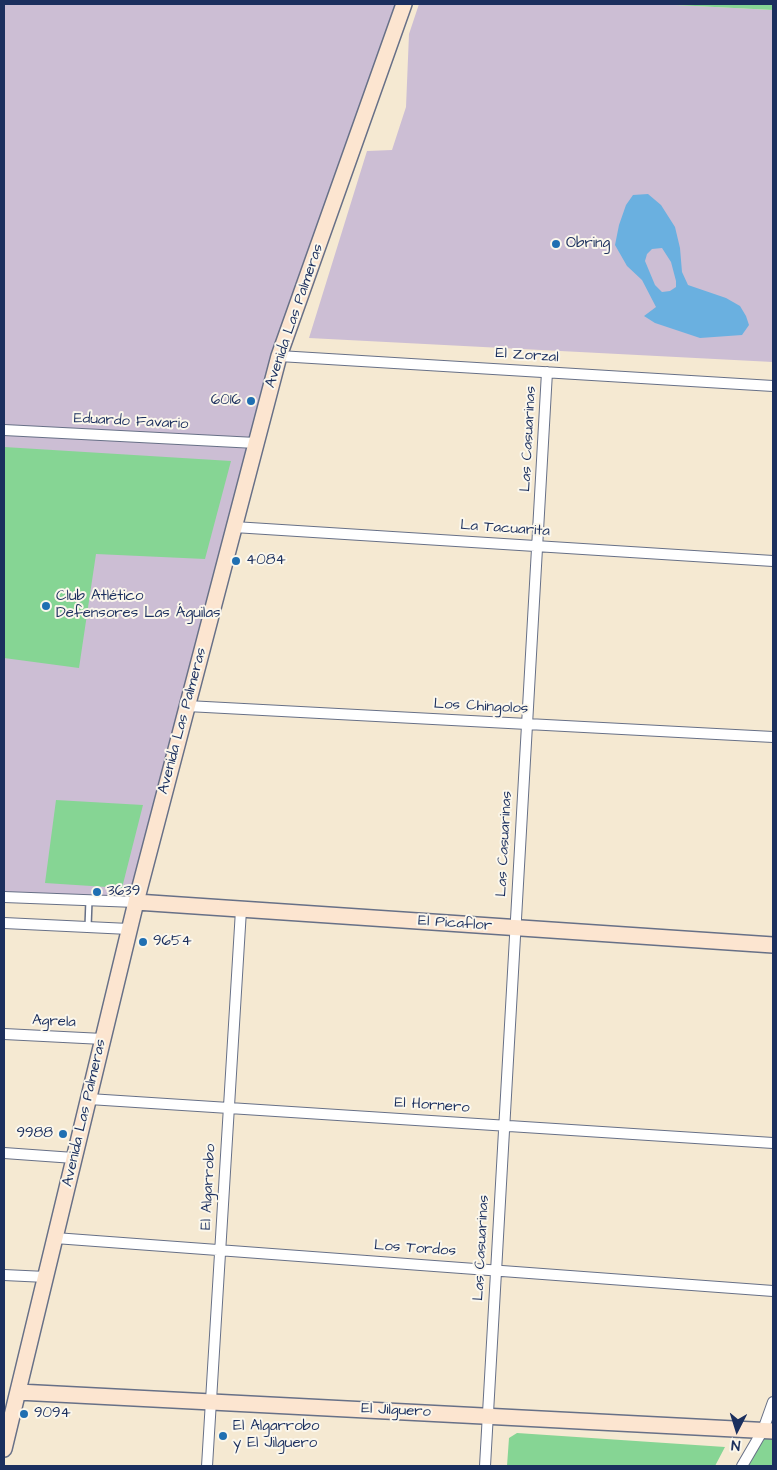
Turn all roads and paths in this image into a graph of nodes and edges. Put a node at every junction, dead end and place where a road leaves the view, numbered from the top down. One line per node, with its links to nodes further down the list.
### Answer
1 (404, 4): 2 (main road, Avenida Las Palmeras)
2 (279, 356): 3 (street, El Zorzal); 6 (main road, Avenida Las Palmeras)
3 (548, 372): 4 (street, El Zorzal); 8 (street, Las Casuarinas)
4 (773, 386)
5 (4, 430): 6 (street, Eduardo Favario)
6 (256, 442): 7 (main road, Avenida Las Palmeras)
7 (234, 527): 8 (street, La Tacuarita); 10 (main road, Avenida Las Palmeras)
8 (538, 546): 9 (street, La Tacuarita); 11 (street, Las Casuarinas)
9 (773, 561)
10 (187, 706): 11 (street, Los Chingolos); 15 (main road, Avenida Las Palmeras)
11 (528, 724): 12 (street, Los Chingolos); 19 (street, Las Casuarinas)
12 (773, 737)
13 (4, 897): 14 (street)
14 (89, 900): 15 (street); 18 (lane)
15 (136, 902): 16 (main road, El Picaflor); 20 (main road, Avenida Las Palmeras)
16 (241, 910): 19 (main road, El Picaflor); 25 (street, El Algarrobo)
17 (4, 923): 18 (street)
18 (88, 927): 20 (street)
19 (516, 928): 21 (main road, El Picaflor); 26 (street, Las Casuarinas)
20 (129, 929): 23 (main road, Avenida Las Palmeras)
21 (773, 945)
22 (4, 1034): 23 (street, Agrela)
23 (103, 1039): 24 (main road, Avenida Las Palmeras)
24 (89, 1099): 25 (street, El Hornero); 29 (main road, Avenida Las Palmeras)
25 (229, 1108): 26 (street, El Hornero); 31 (street, El Algarrobo)
26 (504, 1126): 27 (street, El Hornero); 32 (street, Las Casuarinas)
27 (773, 1143)
28 (4, 1154): 29 (street)
29 (74, 1158): 30 (main road, Avenida Las Palmeras)
30 (55, 1238): 31 (street, Los Tordos); 34 (main road, Avenida Las Palmeras)
31 (220, 1250): 32 (street, Los Tordos); 37 (street, El Algarrobo)
32 (496, 1270): 35 (street, Los Tordos); 40 (street, Las Casuarinas)
33 (4, 1275): 34 (street)
34 (46, 1277): 36 (main road, Avenida Las Palmeras)
35 (773, 1291)
36 (18, 1392): 37 (main road, El Jilguero); 39 (main road, Avenida Las Palmeras)
37 (211, 1402): 40 (main road, El Jilguero); 43 (street, El Algarrobo)
38 (773, 1402): 41 (street)
39 (9, 1407): 42 (main road, Avenida Las Palmeras)
40 (488, 1416): 41 (main road, El Jilguero); 44 (street, Las Casuarinas)
41 (768, 1430): 45 (street)
42 (4, 1449)
43 (207, 1466)
44 (485, 1466)
45 (742, 1466)

